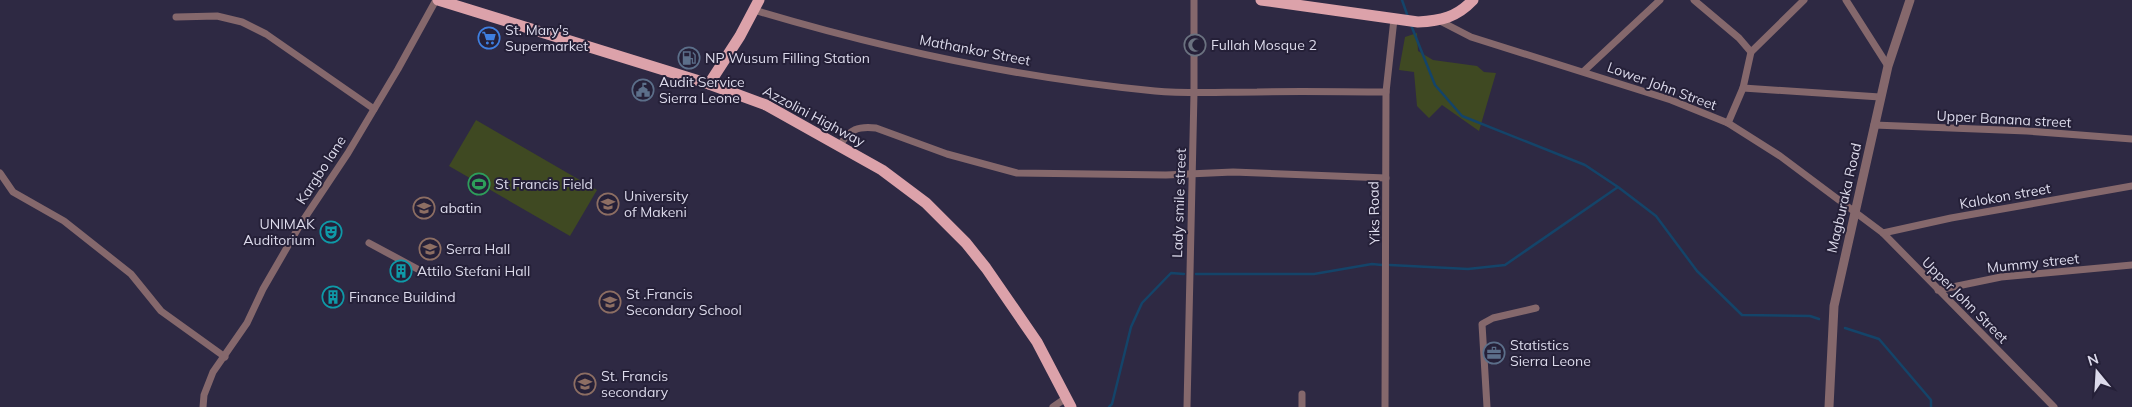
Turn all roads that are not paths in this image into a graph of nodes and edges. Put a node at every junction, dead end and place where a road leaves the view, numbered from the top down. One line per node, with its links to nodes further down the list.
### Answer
1 (437, 0): 17 (main road, Azzolini Highway); 22 (street, Kargbo lane)
2 (1194, 0): 19 (street, Lady smile street)
3 (1261, 0): 12 (main road)
4 (1473, 0): 13 (main road)
5 (1660, 0): 16 (street)
6 (1694, 0): 14 (street)
7 (1804, 0): 14 (street)
8 (1846, 0): 15 (street)
9 (1910, 0): 15 (street, Magburaka Road)
10 (757, 5): 17 (main road); 19 (street, Mathankor Street)
11 (176, 17): 22 (street)
12 (1398, 20): 13 (main road); 20 (street, Yiks Road)
13 (1440, 22): 16 (street, Lower John Street)
14 (1751, 52): 18 (street)
15 (1888, 66): 21 (street, Magburaka Road)
16 (1584, 71): 23 (street, Lower John Street)
17 (709, 84): 26 (main road, Azzolini Highway)
18 (1743, 88): 21 (street); 23 (street)
19 (1194, 92): 20 (street); 28 (street, Lady smile street)
20 (1386, 92): 29 (street, Yiks Road)
21 (1880, 97): 24 (street, Magburaka Road)
22 (374, 109): 38 (street, Kargbo lane)
23 (1728, 123): 31 (street, Lower John Street)
24 (1874, 125): 25 (street, Upper Banana street); 31 (street, Magburaka Road)
25 (2132, 139)
26 (840, 145): 28 (street); 40 (main road, Azzolini Highway)
27 (0, 173): 38 (street)
28 (1192, 174): 29 (street); 43 (street, Lady smile street)
29 (1386, 178): 45 (street, Yiks Road)
30 (2132, 186): 32 (street, Kalokon street)
31 (1855, 214): 32 (street, Upper John Street); 47 (street, Magburaka Road)
32 (1883, 234): 36 (street, Upper John Street)
33 (369, 243): 35 (street)
34 (2132, 265): 36 (street, Mummy street)
35 (423, 272)
36 (1938, 290): 48 (street, Upper John Street)
37 (1536, 308): 46 (street)
38 (225, 357): 41 (street, Kargbo lane)
39 (1302, 394): 44 (street)
40 (1068, 402): 42 (street)
41 (203, 407)
42 (1054, 407)
43 (1186, 407)
44 (1302, 407)
45 (1385, 407)
46 (1487, 407)
47 (1829, 407)
48 (2054, 407)

